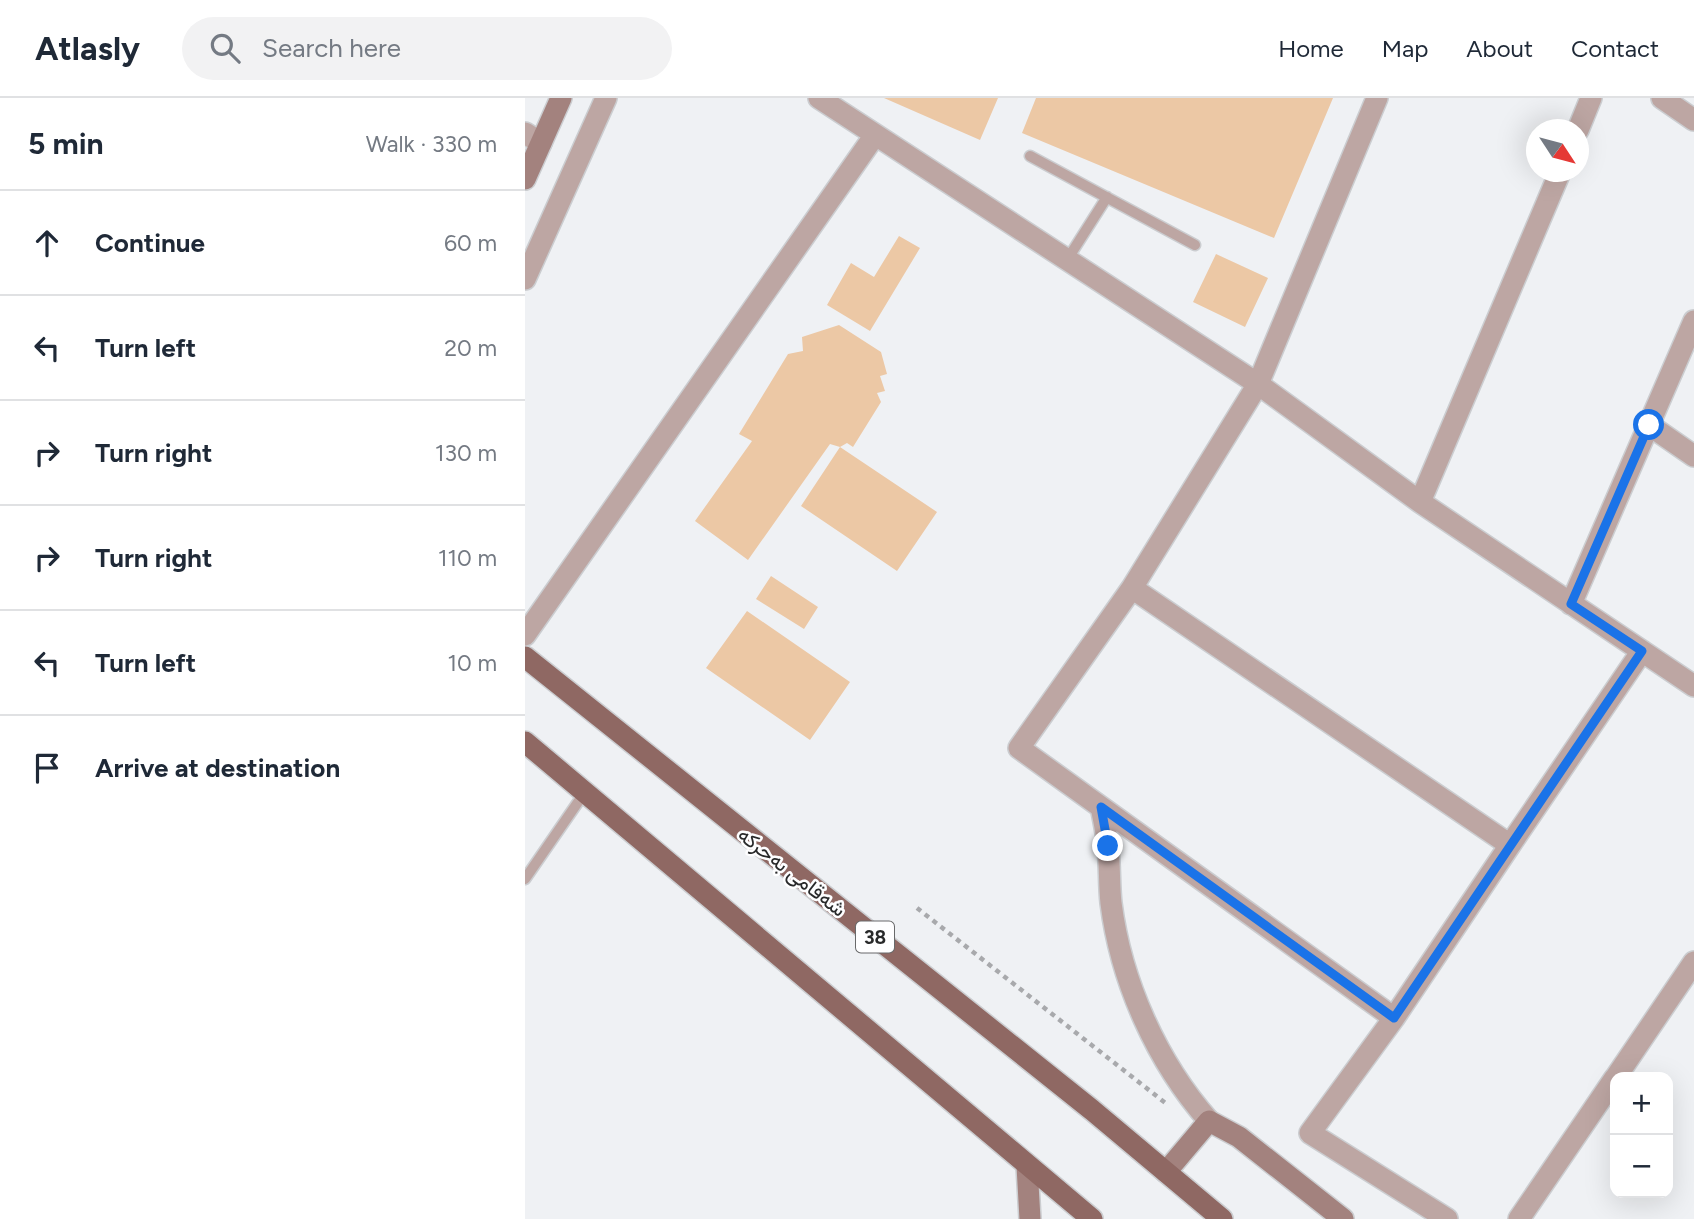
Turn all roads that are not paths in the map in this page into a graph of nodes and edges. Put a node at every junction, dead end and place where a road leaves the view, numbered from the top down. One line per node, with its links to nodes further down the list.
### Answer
1 (561, 98): 10 (street)
2 (607, 98): 17 (street)
3 (819, 98): 9 (street)
4 (1377, 98): 19 (street)
5 (1591, 98): 7 (street)
6 (1662, 98): 8 (street)
7 (1582, 119)
8 (1694, 120)
9 (875, 135): 16 (street); 25 (street)
10 (533, 138): 12 (street)
11 (1030, 156): 14 (lane)
12 (525, 179)
13 (1556, 182): 22 (street)
14 (1107, 198): 15 (lane); 16 (lane)
15 (1195, 245)
16 (1067, 260): 19 (street)
17 (525, 279)
18 (1694, 321): 20 (street)
19 (1258, 384): 22 (street); 23 (street)
20 (1649, 425): 21 (street); 24 (street)
21 (1694, 456)
22 (1420, 502): 24 (street)
23 (1132, 588): 31 (street); 32 (street)
24 (1571, 604): 26 (street)
25 (525, 635)
26 (1642, 651): 28 (street); 32 (street)
27 (525, 657): 40 (main road, شەقامی بەحرکە / 38)
28 (1694, 686)
29 (525, 742): 30 (main road)
30 (585, 792): 33 (lane); 39 (main road)
31 (1101, 807): 35 (street); 38 (street)
32 (1510, 845): 35 (street)
33 (525, 879)
34 (1694, 962): 36 (street)
35 (1394, 1018): 45 (street)
36 (1618, 1072)
37 (1610, 1084): 46 (street)
38 (1204, 1116): 40 (street); 44 (street)
39 (1027, 1166): 41 (street); 42 (main road)
40 (1166, 1172): 43 (main road, شەقامی بەحرکە / 38)
41 (1030, 1219)
42 (1092, 1219)
43 (1222, 1219)
44 (1343, 1219)
45 (1447, 1219)
46 (1519, 1219)

